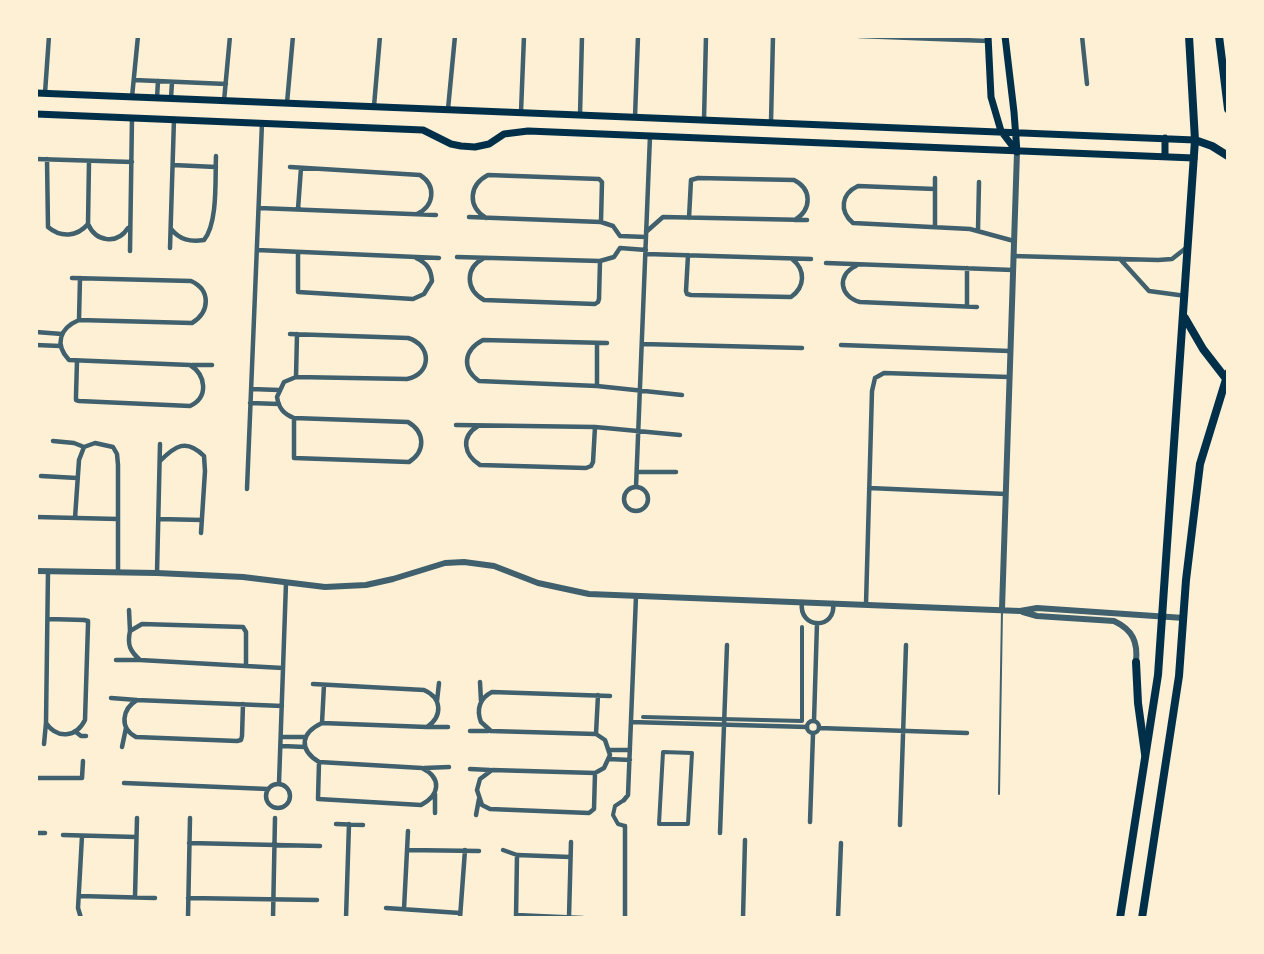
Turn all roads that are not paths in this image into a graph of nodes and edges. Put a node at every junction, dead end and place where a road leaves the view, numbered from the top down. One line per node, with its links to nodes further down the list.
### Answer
1 (49, 36): 24 (street)
2 (138, 36): 18 (street)
3 (230, 36): 21 (street)
4 (293, 36): 29 (street)
5 (381, 36): 30 (street)
6 (455, 36): 31 (street)
7 (524, 36): 33 (street)
8 (582, 36): 35 (street)
9 (638, 36): 36 (street)
10 (706, 36): 39 (street)
11 (773, 36): 40 (street)
12 (859, 36): 17 (street)
13 (1005, 36): 43 (main road)
14 (1082, 36): 22 (street)
15 (1189, 36): 46 (main road)
16 (1219, 36): 32 (main road)
17 (988, 38): 42 (main road)
18 (134, 80): 19 (street); 25 (street)
19 (158, 81): 20 (street); 26 (street)
20 (172, 81): 21 (street); 27 (street)
21 (226, 84): 28 (street)
22 (1087, 84)
23 (36, 93): 24 (main road)
24 (45, 93): 25 (main road)
25 (132, 97): 26 (main road)
26 (157, 98): 27 (main road)
27 (171, 98): 28 (main road)
28 (224, 100): 29 (main road)
29 (287, 103): 30 (main road)
30 (374, 106): 31 (main road)
31 (448, 109): 33 (main road)
32 (1228, 109)
33 (521, 112): 35 (main road)
34 (36, 114): 37 (main road)
35 (580, 115): 36 (main road)
36 (635, 117): 39 (main road)
37 (132, 118): 38 (main road); 55 (street)
38 (174, 119): 41 (main road); 56 (street)
39 (704, 120): 40 (main road)
40 (771, 122): 42 (main road)
41 (262, 123): 44 (main road); 63 (street)
42 (1001, 131): 43 (main road); 47 (main road)
43 (1016, 132): 45 (main road); 47 (main road)
44 (650, 136): 47 (main road); 78 (street)
45 (1165, 138): 46 (main road); 50 (main road)
46 (1195, 140): 49 (main road); 51 (main road)
47 (1017, 152): 50 (main road); 79 (street)
48 (216, 156): 57 (street)
49 (1228, 156)
50 (1165, 157): 51 (main road)
51 (1194, 158): 80 (main road)
52 (36, 159): 53 (street)
53 (47, 159): 54 (street); 73 (street)
54 (89, 161): 55 (street); 73 (street)
55 (132, 162): 74 (street)
56 (173, 165): 57 (street); 76 (street)
57 (216, 167): 76 (street)
58 (290, 168): 59 (street)
59 (301, 168): 64 (street); 65 (street)
60 (935, 178): 62 (street)
61 (979, 182): 77 (street)
62 (935, 189): 75 (street); 75 (street)
63 (258, 208): 64 (street); 82 (street)
64 (298, 209): 65 (street)
65 (417, 214): 66 (street)
66 (436, 215)
67 (469, 217): 68 (street)
68 (486, 218): 72 (street); 72 (street)
69 (689, 218): 70 (street); 70 (street); 78 (street)
70 (795, 220): 71 (street)
71 (807, 220)
72 (601, 222): 78 (street)
73 (88, 224): 74 (street)
74 (129, 225): 83 (street)
75 (934, 226): 77 (street)
76 (171, 229): 81 (street)
77 (978, 230): 79 (street)
78 (646, 234): 84 (street)
79 (1014, 241): 87 (street)
80 (1188, 246): 94 (street); 102 (main road)
81 (170, 248)
82 (257, 250): 85 (street); 126 (street)
83 (130, 251)
84 (646, 252): 86 (street); 95 (street); 113 (street)
85 (298, 253): 89 (street); 89 (street)
86 (688, 255): 92 (street); 92 (street)
87 (1013, 256): 94 (street); 99 (street)
88 (457, 257): 91 (street)
89 (416, 258): 90 (street)
90 (439, 258)
91 (484, 258): 95 (street); 95 (street)
92 (792, 259): 93 (street)
93 (812, 259)
94 (1120, 259): 102 (street)
95 (600, 261)
96 (826, 263): 97 (street)
97 (861, 264): 98 (street); 103 (street)
98 (967, 268): 99 (street); 103 (street)
99 (1012, 270): 118 (street)
100 (72, 278): 101 (street)
101 (80, 278): 106 (street); 106 (street)
102 (1186, 296): 105 (main road)
103 (967, 306): 104 (street)
104 (977, 307)
105 (1184, 317): 124 (main road); 168 (main road)
106 (79, 320): 110 (street)
107 (36, 332): 110 (street)
108 (290, 334): 109 (street)
109 (297, 334): 122 (street); 122 (street)
110 (61, 336): 116 (street)
111 (608, 343): 112 (street)
112 (597, 344): 125 (street); 125 (street)
113 (642, 344): 117 (street); 128 (street)
114 (36, 345): 116 (street)
115 (842, 345): 118 (street)
116 (60, 346): 119 (street)
117 (802, 348)
118 (1010, 351): 123 (street)
119 (77, 361): 120 (street); 120 (street)
120 (190, 365): 121 (street)
121 (212, 365)
122 (296, 377): 127 (street)
123 (1009, 377): 147 (street); 149 (street)
124 (1227, 377): 169 (main road)
125 (597, 386): 128 (street)
126 (251, 389): 127 (street); 130 (street)
127 (279, 390): 131 (street)
128 (640, 391): 129 (street); 136 (street)
129 (682, 394)
130 (250, 403): 131 (street); 148 (street)
131 (279, 404): 132 (street)
132 (294, 418): 132 (street)
133 (456, 425): 134 (street)
134 (480, 425): 135 (street); 135 (street)
135 (595, 427): 136 (street)
136 (638, 432): 137 (street); 142 (street)
137 (680, 435)
138 (53, 441): 140 (street)
139 (160, 444): 141 (street)
140 (84, 447): 145 (street); 152 (street)
141 (160, 461): 153 (street); 154 (street)
142 (637, 472): 143 (street); 146 (street)
143 (676, 472)
144 (41, 476): 145 (street)
145 (77, 477): 151 (street)
146 (636, 487): 146 (street)
147 (869, 488): 149 (street); 164 (street)
148 (247, 489)
149 (1006, 494): 165 (street)
150 (36, 517): 151 (street)
151 (75, 518): 152 (street)
152 (118, 519): 158 (street)
153 (159, 519): 154 (street); 159 (street)
154 (201, 520): 155 (street)
155 (201, 533)
156 (36, 571): 157 (street)
157 (48, 571): 158 (street); 170 (street)
158 (118, 572): 159 (street)
159 (157, 573): 160 (street)
160 (286, 583): 161 (street); 180 (street)
161 (636, 596): 162 (street); 196 (street)
162 (802, 602): 163 (street); 171 (street)
163 (833, 603): 164 (street); 171 (street)
164 (866, 604): 165 (street)
165 (1002, 609): 167 (street); 235 (lane)
166 (129, 610): 173 (street)
167 (1020, 611): 168 (street); 178 (street)
168 (1163, 615): 169 (street); 220 (main road)
169 (1184, 618): 288 (main road)
170 (49, 619): 197 (street); 208 (street)
171 (817, 623): 195 (street)
172 (802, 627): 194 (street)
173 (130, 631): 177 (street); 179 (street)
174 (727, 645): 194 (street)
175 (906, 645): 207 (street)
176 (116, 660): 177 (street)
177 (140, 660): 179 (street)
178 (1136, 662): 220 (highway)
179 (246, 666): 180 (street)
180 (283, 668): 192 (street)
181 (480, 682): 190 (street)
182 (439, 683): 189 (street)
183 (313, 684): 184 (street)
184 (324, 685): 189 (street); 198 (street)
185 (598, 695): 186 (street); 190 (street); 210 (street)
186 (610, 696)
187 (111, 698): 188 (street)
188 (136, 700): 191 (street); 203 (street)
189 (437, 700): 200 (street)
190 (481, 702): 206 (street)
191 (243, 704): 192 (street); 203 (street)
192 (282, 706): 213 (street)
193 (643, 717): 194 (street)
194 (724, 719): 199 (street)
195 (814, 721): 202 (street); 204 (street)
196 (631, 722): 199 (street); 218 (street)
197 (46, 723): 208 (street); 215 (street)
198 (322, 723): 200 (street); 214 (street)
199 (724, 725): 202 (street); 252 (street)
200 (427, 727): 201 (street)
201 (448, 727)
202 (807, 727): 211 (street)
203 (126, 728): 217 (street)
204 (819, 728): 207 (street); 211 (street)
205 (470, 730): 206 (street)
206 (490, 731): 210 (street)
207 (903, 731): 209 (street); 247 (street)
208 (76, 732): 212 (street)
209 (967, 733)
210 (596, 734): 221 (street)
211 (813, 734): 243 (street)
212 (86, 736)
213 (281, 737): 214 (street); 216 (street)
214 (305, 742): 216 (street); 224 (street)
215 (44, 744)
216 (282, 746): 232 (street)
217 (122, 747)
218 (630, 750): 221 (street); 222 (street)
219 (689, 753): 219 (street)
220 (1145, 754): 287 (main road)
221 (610, 755): 222 (street); 229 (street)
222 (630, 760): 237 (street)
223 (83, 761): 230 (street)
224 (319, 762): 226 (street); 234 (street)
225 (449, 767): 226 (street)
226 (422, 768): 234 (street)
227 (470, 769): 228 (street)
228 (492, 770): 229 (street); 236 (street)
229 (595, 773): 236 (street)
230 (36, 778)
231 (124, 783): 233 (street)
232 (279, 783): 233 (street); 233 (street)
233 (268, 789)
234 (435, 794): 238 (street)
235 (999, 794)
236 (478, 799): 239 (street)
237 (624, 800): 248 (street)
238 (435, 813)
239 (476, 815)
240 (137, 818): 255 (street)
241 (190, 818): 258 (street)
242 (275, 818): 260 (street)
243 (810, 822)
244 (336, 824): 245 (street)
245 (349, 824): 246 (street); 282 (street)
246 (363, 825)
247 (900, 825)
248 (625, 826): 284 (street)
249 (408, 831): 262 (street)
250 (36, 833): 251 (street)
251 (45, 833)
252 (720, 833)
253 (63, 835): 254 (street)
254 (82, 836): 255 (street); 268 (street)
255 (136, 837): 269 (street)
256 (745, 840): 285 (street)
257 (571, 842): 267 (street)
258 (189, 843): 260 (street); 271 (street)
259 (841, 843): 286 (street)
260 (274, 845): 261 (street); 272 (street)
261 (320, 846)
262 (407, 850): 263 (street); 275 (street)
263 (465, 850): 265 (street); 276 (street)
264 (503, 850): 266 (street)
265 (479, 851)
266 (518, 855): 267 (street); 278 (street)
267 (570, 857): 279 (street)
268 (79, 896): 269 (street); 280 (street)
269 (135, 897): 270 (street)
270 (155, 898)
271 (188, 898): 272 (street); 277 (street)
272 (273, 900): 273 (street); 281 (street)
273 (317, 900)
274 (387, 908): 275 (street)
275 (404, 909): 276 (street)
276 (460, 915)
277 (188, 917)
278 (516, 917): 279 (street)
279 (568, 917): 283 (street)
280 (81, 918)
281 (273, 918)
282 (346, 918)
283 (583, 918)
284 (625, 918)
285 (743, 918)
286 (838, 918)
287 (1120, 918)
288 (1142, 918)

